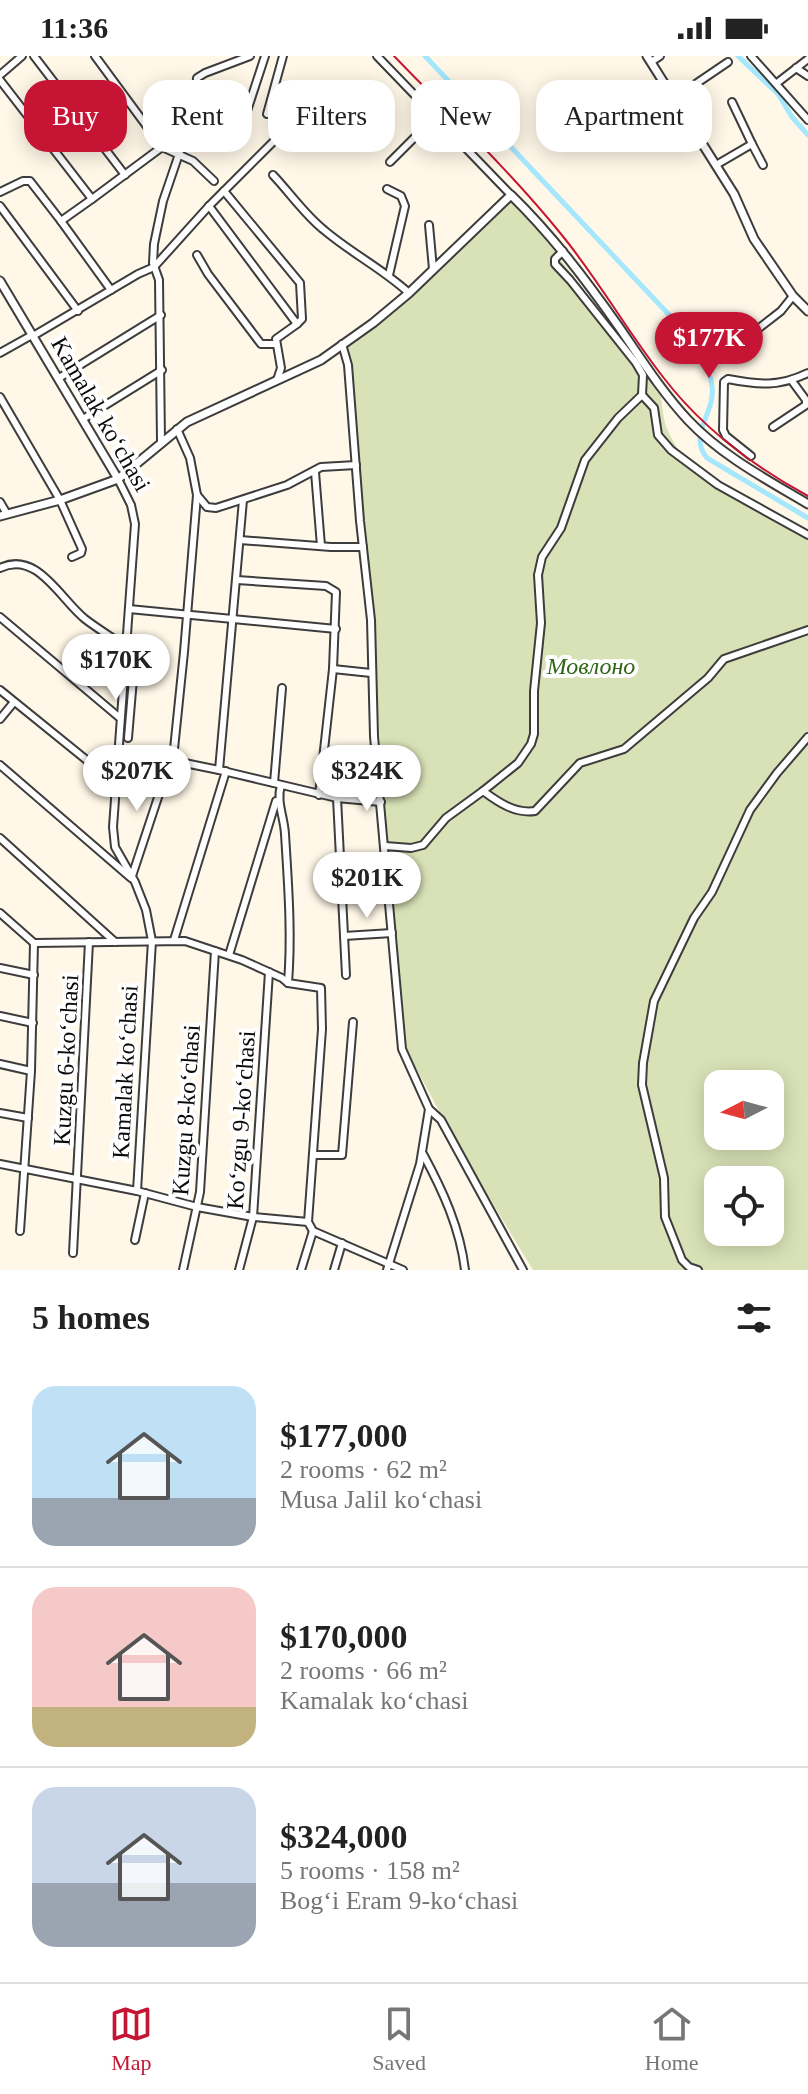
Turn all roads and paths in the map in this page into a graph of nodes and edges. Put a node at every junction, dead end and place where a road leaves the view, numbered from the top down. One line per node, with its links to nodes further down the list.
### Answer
1 (22, 56): 15 (street)
2 (34, 56): 36 (street)
3 (95, 56): 24 (street)
4 (265, 56): 20 (street)
5 (283, 56): 22 (street)
6 (377, 56): 19 (street)
7 (660, 56): 10 (street)
8 (751, 56): 18 (street)
9 (246, 57): 32 (street)
10 (649, 59): 16 (street)
11 (808, 59): 13 (street)
12 (728, 62): 17 (street)
13 (796, 68): 14 (street); 18 (street)
14 (808, 76)
15 (0, 77): 43 (street)
16 (663, 80)
17 (702, 80)
18 (777, 83): 23 (street)
19 (411, 91)
20 (252, 96)
21 (732, 102): 26 (street)
22 (267, 114)
23 (808, 120)
24 (143, 121)
25 (411, 141): 33 (street)
26 (752, 144): 34 (street); 35 (street)
27 (268, 147): 40 (street)
28 (155, 152): 36 (street)
29 (172, 152): 32 (street)
30 (470, 152): 42 (street)
31 (708, 152): 34 (street)
32 (178, 155): 38 (street); 50 (street)
33 (390, 162)
34 (716, 165): 56 (street)
35 (763, 165)
36 (125, 175): 43 (street)
37 (273, 175): 52 (street)
38 (214, 181)
39 (387, 189): 52 (street)
40 (224, 191): 45 (street); 60 (street)
41 (0, 192): 46 (street)
42 (511, 195): 48 (street); 51 (street)
43 (92, 199): 46 (street)
44 (0, 206): 57 (street)
45 (209, 206): 50 (street); 60 (street)
46 (61, 221): 54 (street)
47 (429, 225): 51 (street)
48 (563, 251): 71 (street); 85 (street)
49 (197, 255): 63 (street)
50 (154, 267): 54 (street); 59 (street)
51 (433, 269): 55 (street)
52 (389, 275): 55 (street)
53 (0, 281): 61 (street, Kamalak koʻchasi)
54 (111, 290): 57 (street)
55 (409, 293): 64 (street)
56 (793, 296): 58 (street); 62 (street)
57 (78, 311): 61 (street)
58 (808, 311)
59 (161, 315): 66 (street); 68 (street)
60 (297, 324): 63 (street)
61 (32, 335): 65 (street); 68 (street, Kamalak koʻchasi)
62 (745, 339)
63 (275, 344): 70 (street)
64 (342, 344): 70 (street); 78 (street)
65 (0, 353)
66 (162, 370): 73 (street); 76 (street)
67 (808, 373): 69 (street)
68 (59, 378): 73 (street, Kamalak koʻchasi)
69 (792, 381): 74 (street); 77 (street)
70 (275, 383): 75 (street)
71 (642, 395): 87 (street); 117 (street)
72 (0, 397): 82 (street)
73 (83, 419): 80 (street, Kamalak koʻchasi)
74 (773, 427)
75 (177, 429): 76 (street); 81 (street)
76 (161, 441): 80 (street)
77 (751, 456)
78 (356, 465): 79 (street); 90 (street)
79 (315, 472): 83 (street); 89 (street)
80 (118, 479): 82 (street); 94 (street, Kamalak koʻchasi)
81 (197, 495): 83 (street); 95 (street)
82 (60, 500): 86 (street); 91 (street)
83 (243, 500): 88 (street)
84 (0, 502): 86 (street)
85 (808, 504)
86 (4, 515)
87 (808, 535)
88 (240, 540): 89 (street); 93 (street)
89 (321, 546): 90 (street)
90 (363, 547): 103 (street)
91 (72, 557)
92 (0, 568): 100 (street)
93 (237, 580): 97 (street); 98 (street)
94 (129, 609): 95 (street); 100 (street, Kamalak koʻchasi)
95 (188, 616): 97 (street); 112 (street)
96 (0, 617): 107 (street)
97 (233, 620): 98 (street); 114 (street)
98 (336, 629): 102 (street)
99 (808, 630): 117 (street)
100 (126, 647): 101 (street, Kamalak koʻchasi)
101 (126, 656): 107 (street, Kamalak koʻchasi); 110 (street)
102 (333, 669): 103 (street); 118 (street)
103 (371, 673): 121 (street)
104 (282, 688): 116 (street)
105 (0, 690): 106 (street)
106 (14, 702): 108 (street); 115 (street)
107 (120, 718): 111 (street, Kamalak koʻchasi)
108 (0, 719)
109 (808, 737): 170 (street)
110 (128, 738)
111 (117, 754): 112 (street); 115 (street, Kamalak koʻchasi)
112 (170, 760): 114 (street); 124 (street)
113 (0, 765): 124 (street)
114 (222, 771): 116 (street); 128 (street)
115 (115, 783): 124 (street, Kamalak koʻchasi)
116 (277, 784): 118 (street); 119 (street)
117 (483, 791): 123 (street)
118 (319, 795): 120 (street)
119 (278, 797): 134 (street); 139 (street)
120 (337, 798): 121 (street); 127 (street)
121 (381, 802): 123 (street)
122 (0, 838): 131 (street)
123 (385, 846): 126 (street)
124 (133, 879): 129 (street, Kamalak koʻchasi)
125 (0, 913): 132 (street)
126 (392, 933): 127 (street); 145 (street)
127 (344, 936): 138 (street)
128 (174, 940): 129 (street); 133 (street)
129 (152, 941): 131 (street); 153 (street, Kamalak koʻchasi)
130 (89, 942): 131 (street); 132 (street); 152 (street, Kuzgu 6-koʻchasi)
131 (115, 942)
132 (34, 943): 137 (street)
133 (215, 951): 134 (street); 154 (street, Kuzgu 8-koʻchasi)
134 (229, 955): 136 (street)
135 (0, 968): 137 (street)
136 (269, 972): 139 (street); 155 (street, Koʻzgu 9-koʻchasi)
137 (34, 975): 142 (street)
138 (346, 975)
139 (288, 983): 149 (street)
140 (0, 1016): 142 (street)
141 (353, 1022): 149 (street)
142 (33, 1023): 144 (street)
143 (0, 1064): 144 (street)
144 (31, 1071): 147 (street)
145 (429, 1109): 148 (street); 169 (street)
146 (0, 1113): 147 (street)
147 (28, 1118): 151 (street)
148 (422, 1153): 162 (street); 168 (street)
149 (313, 1155): 156 (street)
150 (0, 1164): 151 (street)
151 (25, 1170): 152 (street); 157 (street)
152 (79, 1180): 153 (street); 161 (street, Kuzgu 6-koʻchasi)
153 (141, 1192): 154 (street); 159 (street, Kamalak koʻchasi)
154 (197, 1207): 155 (street); 163 (street, Kuzgu 8-koʻchasi)
155 (253, 1217): 156 (street); 164 (street, Koʻzgu 9-koʻchasi)
156 (308, 1222): 158 (street)
157 (20, 1231)
158 (313, 1231): 160 (street); 165 (street)
159 (135, 1240)
160 (342, 1243): 162 (street); 166 (street)
161 (73, 1253)
162 (388, 1267): 167 (street)
163 (183, 1270)
164 (239, 1270)
165 (301, 1270)
166 (334, 1270)
167 (403, 1270)
168 (465, 1270)
169 (523, 1270)
170 (698, 1270)

